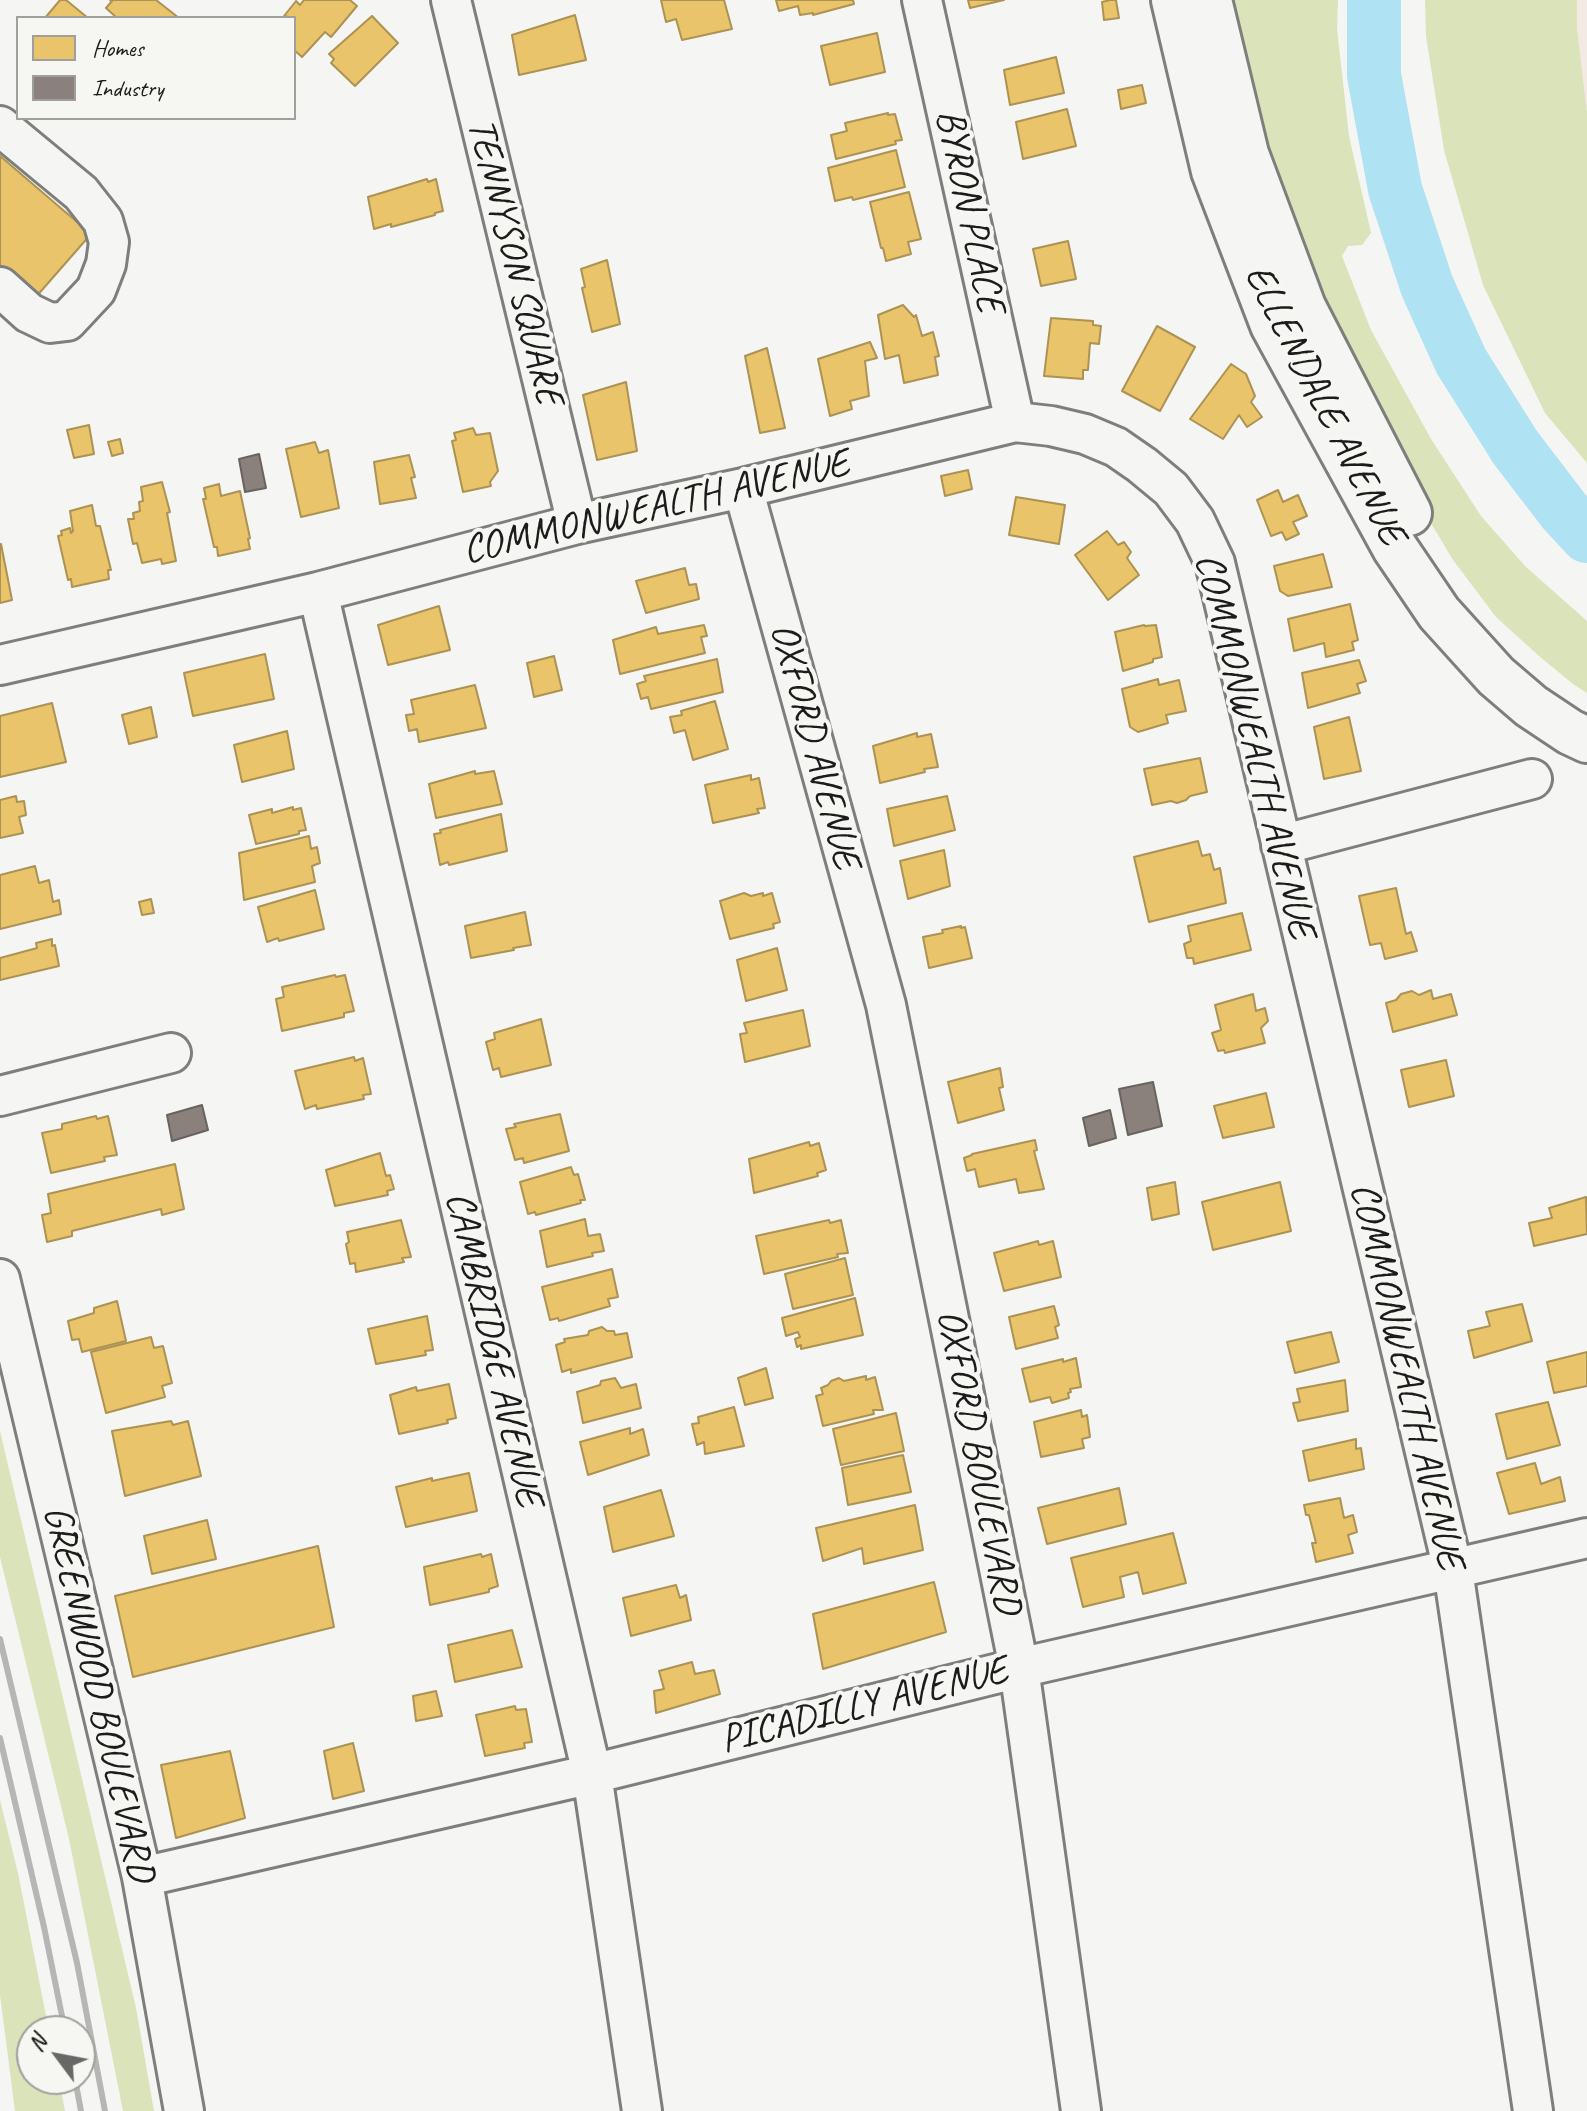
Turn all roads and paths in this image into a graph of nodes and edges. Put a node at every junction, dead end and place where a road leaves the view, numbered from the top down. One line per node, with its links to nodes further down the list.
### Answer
1 (451, 0): 9 (street, TENNYSON SQUARE)
2 (922, 0): 7 (street, BYRON PLACE)
3 (1174, 0): 13 (main road, ELLENDALE AVENUE)
4 (1209, 0): 12 (main road, ELLENDALE AVENUE)
5 (0, 126): 6 (street)
6 (0, 287)
7 (1015, 422): 8 (street, COMMONWEALTH AVENUE); 15 (street, COMMONWEALTH AVENUE)
8 (743, 488): 9 (street, COMMONWEALTH AVENUE); 16 (street, OXFORD AVENUE)
9 (577, 524): 10 (street, COMMONWEALTH AVENUE)
10 (318, 592): 11 (street, COMMONWEALTH AVENUE); 23 (street, CAMBRIDGE AVENUE)
11 (0, 665)
12 (1587, 711)
13 (1587, 740)
14 (1532, 779): 15 (street)
15 (1281, 845): 21 (street, COMMONWEALTH AVENUE)
16 (886, 1005): 22 (street, OXFORD BOULEVARD)
17 (171, 1053): 18 (street)
18 (0, 1096)
19 (0, 1279): 24 (street, GREENWOOD BOULEVARD)
20 (1587, 1538): 21 (street, PICADILLY AVENUE)
21 (1453, 1570): 22 (street, PICADILLY AVENUE); 28 (street, COMMONWEALTH AVENUE)
22 (1019, 1668): 23 (street, PICADILLY AVENUE); 27 (street, OXFORD BOULEVARD)
23 (592, 1774): 24 (street, PICADILLY AVENUE); 26 (street, CAMBRIDGE AVENUE)
24 (142, 1877): 25 (street, GREENWOOD BOULEVARD)
25 (184, 2111)
26 (642, 2111)
27 (1081, 2111)
28 (1533, 2111)

